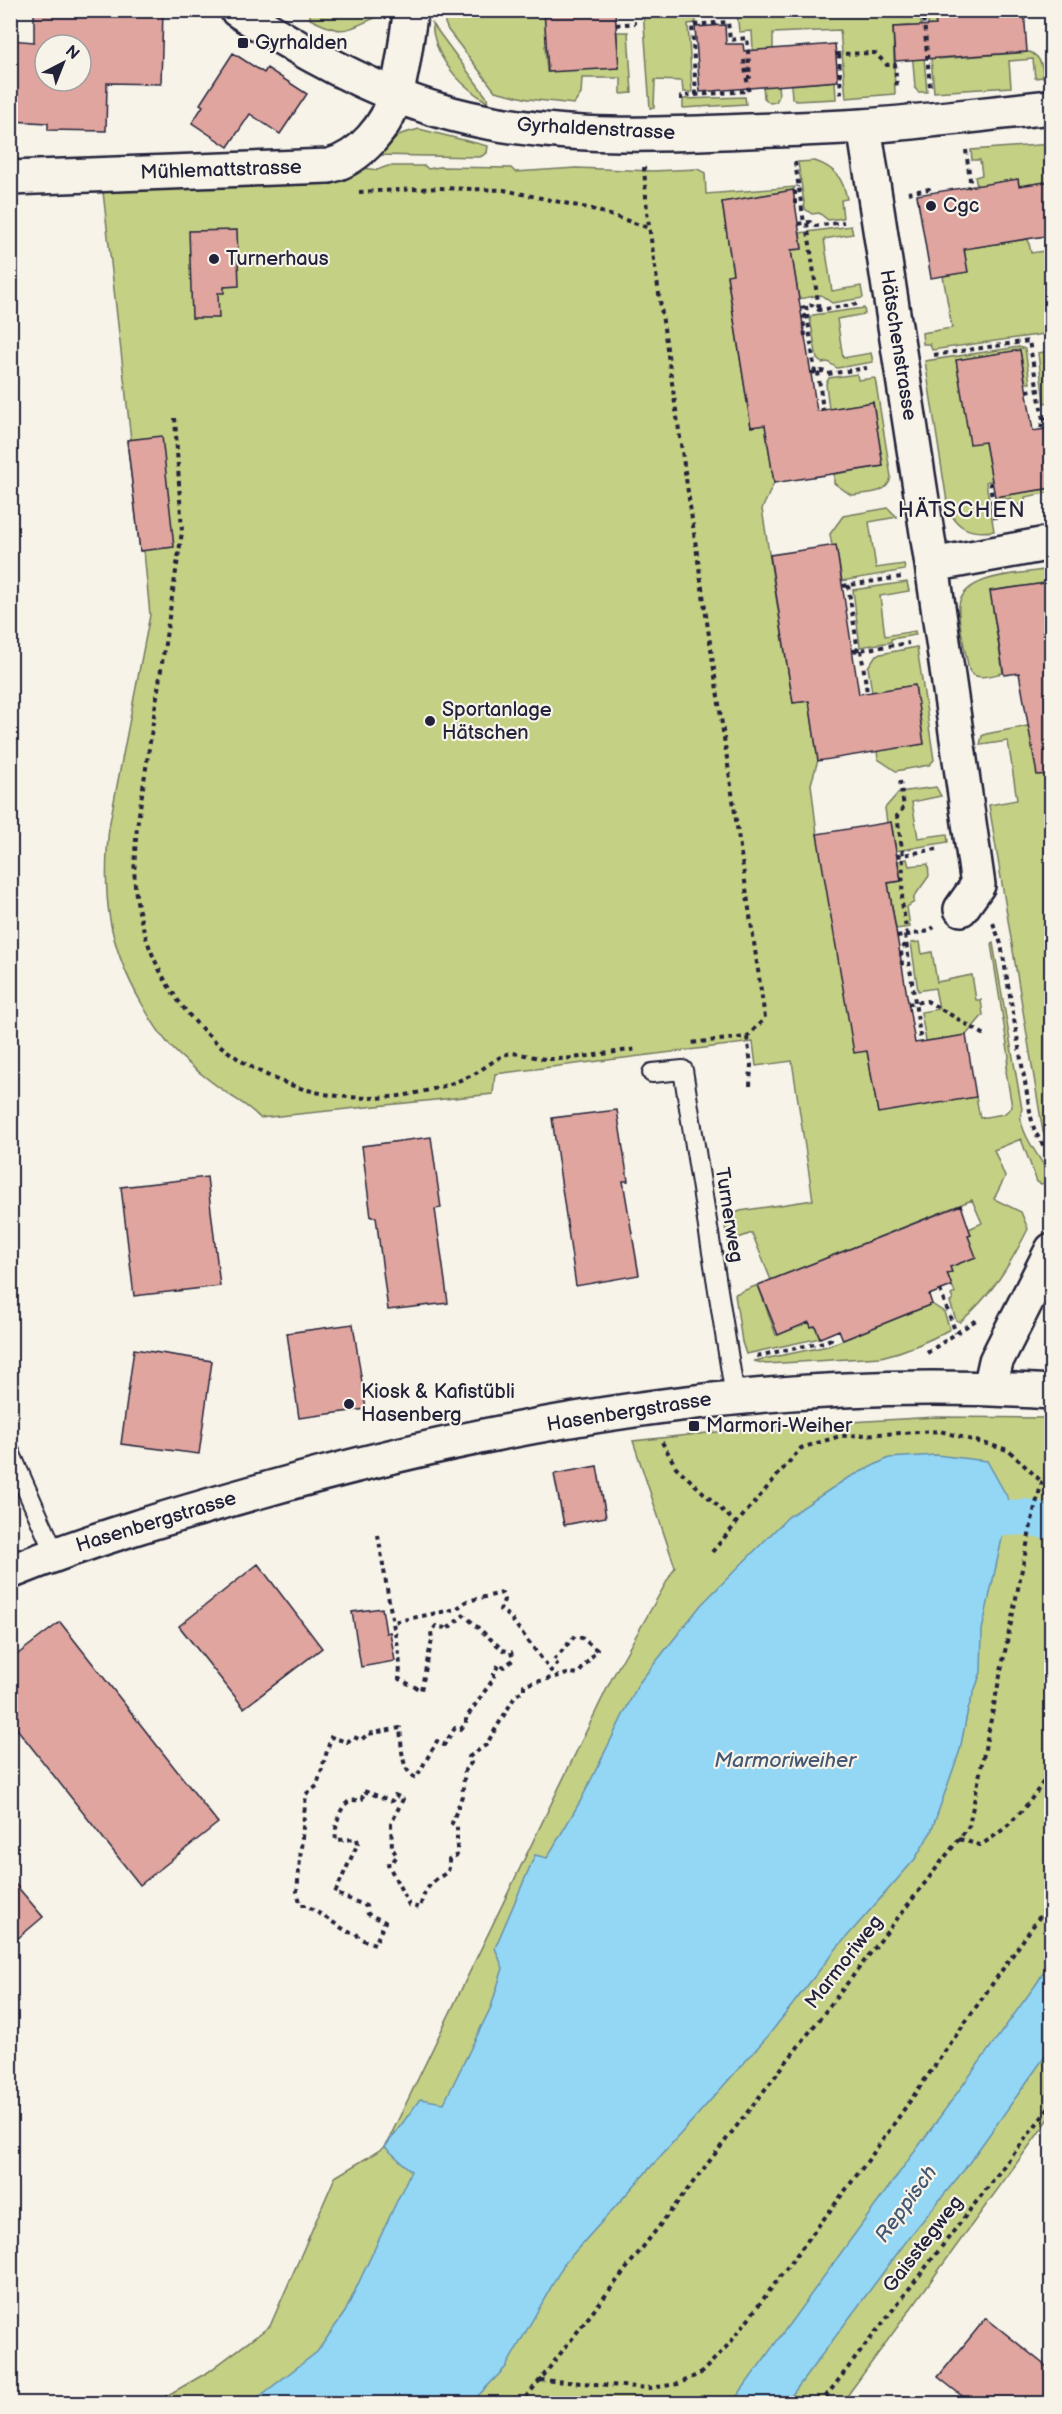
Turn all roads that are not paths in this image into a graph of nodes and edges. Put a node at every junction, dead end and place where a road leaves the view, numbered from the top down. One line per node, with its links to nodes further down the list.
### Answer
1 (237, 10): 3 (street, Gyrhaldenstrasse)
2 (411, 10): 3 (street, Mühlemattstrasse)
3 (396, 95): 5 (street, Gyrhaldenstrasse); 6 (street, Mühlemattstrasse)
4 (1052, 106): 5 (street, Gyrhaldenstrasse)
5 (864, 126): 8 (street, Hätschenstrasse)
6 (10, 178)
7 (1052, 543): 8 (street)
8 (933, 568): 9 (street, Hätschenstrasse)
9 (969, 897)
10 (652, 1073): 14 (lane, Turnerweg)
11 (1052, 1250): 12 (street)
12 (990, 1388): 13 (street, Hasenbergstrasse); 14 (street, Hasenbergstrasse)
13 (1052, 1392)
14 (735, 1397): 16 (street, Hasenbergstrasse)
15 (10, 1452): 16 (lane)
16 (55, 1554): 17 (street, Hasenbergstrasse)
17 (10, 1572)

